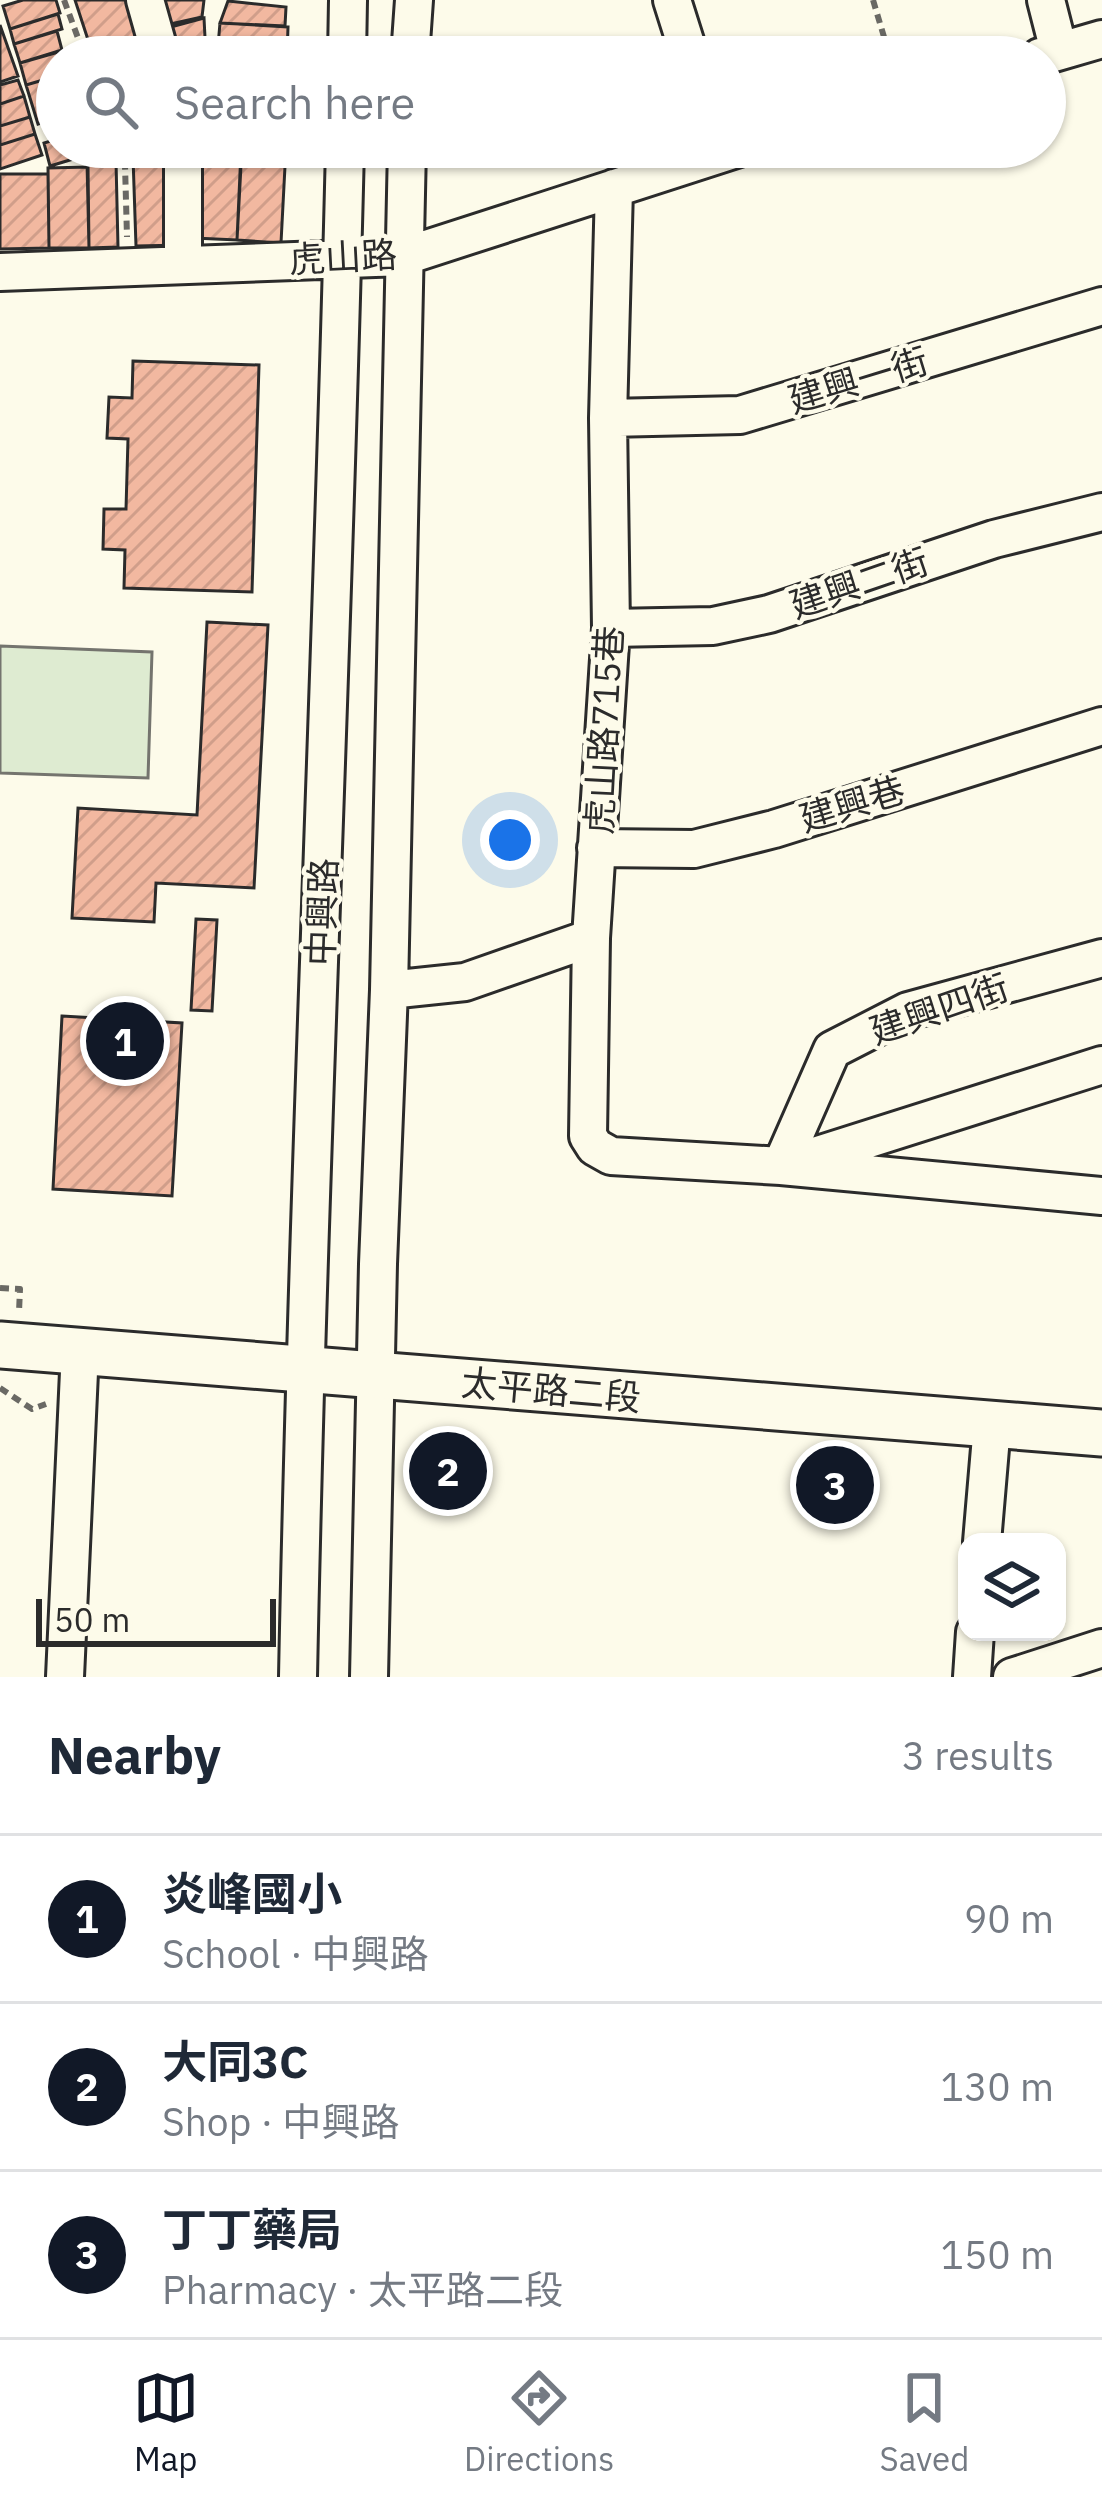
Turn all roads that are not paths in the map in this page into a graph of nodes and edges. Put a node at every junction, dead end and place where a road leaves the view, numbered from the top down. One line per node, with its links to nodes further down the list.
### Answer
1 (145, 0): 6 (street)
2 (348, 0): 7 (street)
3 (414, 0): 8 (street)
4 (672, 0): 9 (street)
5 (1046, 0): 10 (street)
6 (155, 36)
7 (347, 36)
8 (411, 36)
9 (683, 36)
10 (1048, 36)
11 (1102, 40): 12 (street)
12 (1066, 50)
13 (183, 168): 20 (street)
14 (344, 168): 19 (street, 中興路)
15 (405, 168): 18 (street, 中興路)
16 (672, 168): 17 (street, 虎山路)
17 (614, 188): 18 (street, 虎山路); 23 (street, 虎山路715巷)
18 (402, 257): 19 (street, 虎山路); 30 (street, 中興路)
19 (342, 259): 20 (street, 虎山路); 36 (street, 中興路)
20 (183, 264): 21 (street, 虎山路)
21 (0, 272)
22 (1102, 306): 23 (street, 建興一街)
23 (608, 418): 25 (street, 虎山路715巷)
24 (1102, 512): 25 (street, 建興二街)
25 (611, 628): 27 (street, 虎山路715巷)
26 (1102, 726): 27 (street, 建興巷)
27 (596, 848): 28 (street, 虎山路715巷)
28 (591, 938): 30 (street); 32 (street, 虎山路715巷)
29 (1102, 958): 32 (street, 建興四街)
30 (389, 990): 37 (street, 中興路)
31 (1102, 1065): 32 (street)
32 (781, 1166): 33 (street, 虎山路715巷)
33 (1102, 1196)
34 (0, 1345): 35 (main road, 太平路二段)
35 (80, 1349): 36 (main road, 太平路二段); 43 (street)
36 (304, 1369): 37 (main road, 太平路二段); 44 (street, 中興路)
37 (377, 1376): 38 (main road, 太平路二段); 45 (street, 中興路)
38 (992, 1425): 39 (main road, 太平路二段); 40 (street)
39 (1102, 1433)
40 (983, 1533)
41 (974, 1641): 46 (street)
42 (1102, 1648): 47 (street)
43 (65, 1677)
44 (298, 1677)
45 (369, 1677)
46 (972, 1677)
47 (1012, 1677)

